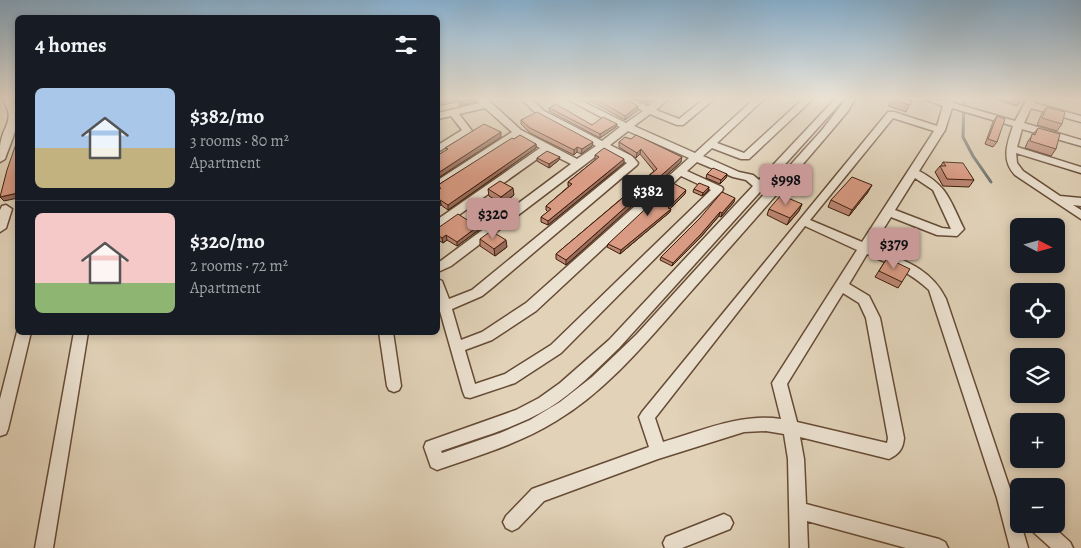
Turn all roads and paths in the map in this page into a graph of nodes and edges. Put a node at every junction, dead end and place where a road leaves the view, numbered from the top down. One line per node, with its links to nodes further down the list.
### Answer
1 (12, 125): 21 (street)
2 (462, 125): 23 (street)
3 (509, 125): 17 (street)
4 (562, 125): 22 (street)
5 (621, 125): 15 (street)
6 (631, 125): 15 (street)
7 (732, 125): 20 (street)
8 (781, 125): 20 (street)
9 (816, 125): 33 (street)
10 (832, 125): 34 (street)
11 (882, 125): 40 (street)
12 (923, 125): 16 (street)
13 (942, 125): 16 (street)
14 (1019, 125): 19 (street); 25 (street)
15 (627, 128): 22 (street); 26 (street)
16 (940, 130): 31 (street)
17 (518, 132): 24 (street); 32 (street)
18 (15, 143): 21 (street)
19 (1081, 143)
20 (711, 144): 26 (street)
21 (5, 145): 27 (street)
22 (602, 146): 28 (street); 47 (street)
23 (440, 148)
24 (546, 148): 28 (street); 41 (street)
25 (1012, 149): 29 (street); 35 (street)
26 (696, 157): 30 (street); 33 (street)
27 (0, 159)
28 (578, 164): 44 (street)
29 (1081, 170)
30 (681, 172): 51 (street); 51 (street)
31 (912, 172): 38 (street); 38 (street)
32 (440, 184)
33 (759, 185): 34 (street); 34 (street)
34 (775, 191)
35 (1057, 199): 36 (street); 39 (street)
36 (1081, 202)
37 (8, 209): 42 (street)
38 (888, 211): 43 (street)
39 (1081, 215)
40 (803, 221): 43 (street); 55 (street)
41 (440, 223)
42 (0, 228)
43 (864, 247): 45 (street); 56 (street)
44 (440, 267)
45 (840, 286): 53 (street); 53 (street)
46 (440, 290): 47 (street)
47 (445, 306): 51 (street)
48 (23, 335): 54 (street)
49 (80, 335): 63 (street)
50 (386, 335): 52 (street)
51 (457, 347)
52 (394, 386)
53 (792, 428): 55 (street); 58 (street)
54 (0, 429)
55 (658, 451): 59 (street)
56 (1005, 498): 57 (street); 66 (street)
57 (1010, 502)
58 (797, 510): 64 (street); 65 (street)
59 (512, 522)
60 (724, 523): 62 (street)
61 (1047, 533): 67 (street)
62 (670, 546)
63 (44, 548)
64 (799, 548)
65 (939, 548)
66 (1019, 548)
67 (1064, 548)

